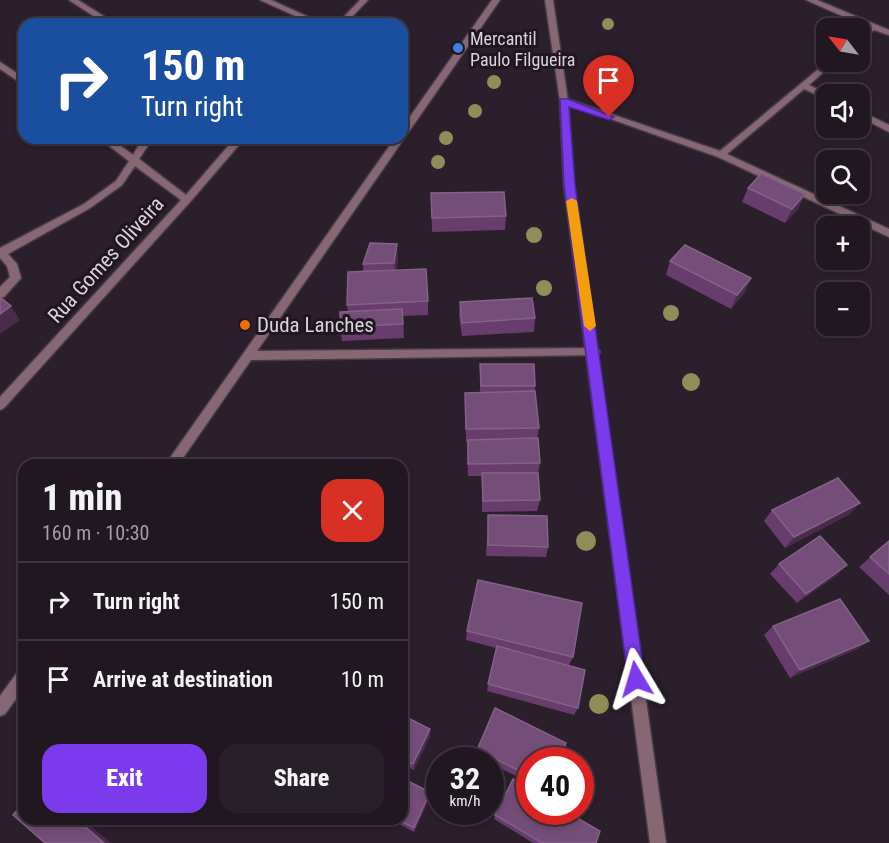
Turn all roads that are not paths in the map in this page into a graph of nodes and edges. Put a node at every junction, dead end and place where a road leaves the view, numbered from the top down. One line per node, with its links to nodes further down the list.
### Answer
1 (72, 0): 7 (street)
2 (264, 0): 8 (street)
3 (364, 0): 9 (street)
4 (496, 0): 20 (street)
5 (549, 0): 18 (street)
6 (810, 0): 10 (street)
7 (102, 18)
8 (306, 18)
9 (347, 18)
10 (873, 27): 11 (street); 12 (street)
11 (870, 30)
12 (889, 33)
13 (0, 65): 15 (street)
14 (818, 72): 16 (street)
15 (18, 78)
16 (802, 85): 17 (street); 26 (street)
17 (816, 92)
18 (564, 101): 26 (street); 32 (street)
19 (870, 119): 21 (street)
20 (408, 127)
21 (889, 129)
22 (112, 144): 27 (street)
23 (144, 144): 27 (street)
24 (235, 144): 28 (street, Rua Gomes Oliveira)
25 (396, 144): 33 (street)
26 (721, 155): 29 (street)
27 (134, 161): 28 (street); 30 (street)
28 (187, 200): 34 (street, Rua Gomes Oliveira)
29 (889, 233)
30 (1, 253): 31 (street)
31 (0, 294)
32 (594, 352): 33 (street); 38 (street)
33 (247, 356): 35 (street)
34 (0, 405)
35 (175, 459)
36 (18, 684): 37 (street)
37 (0, 709)
38 (658, 843)

